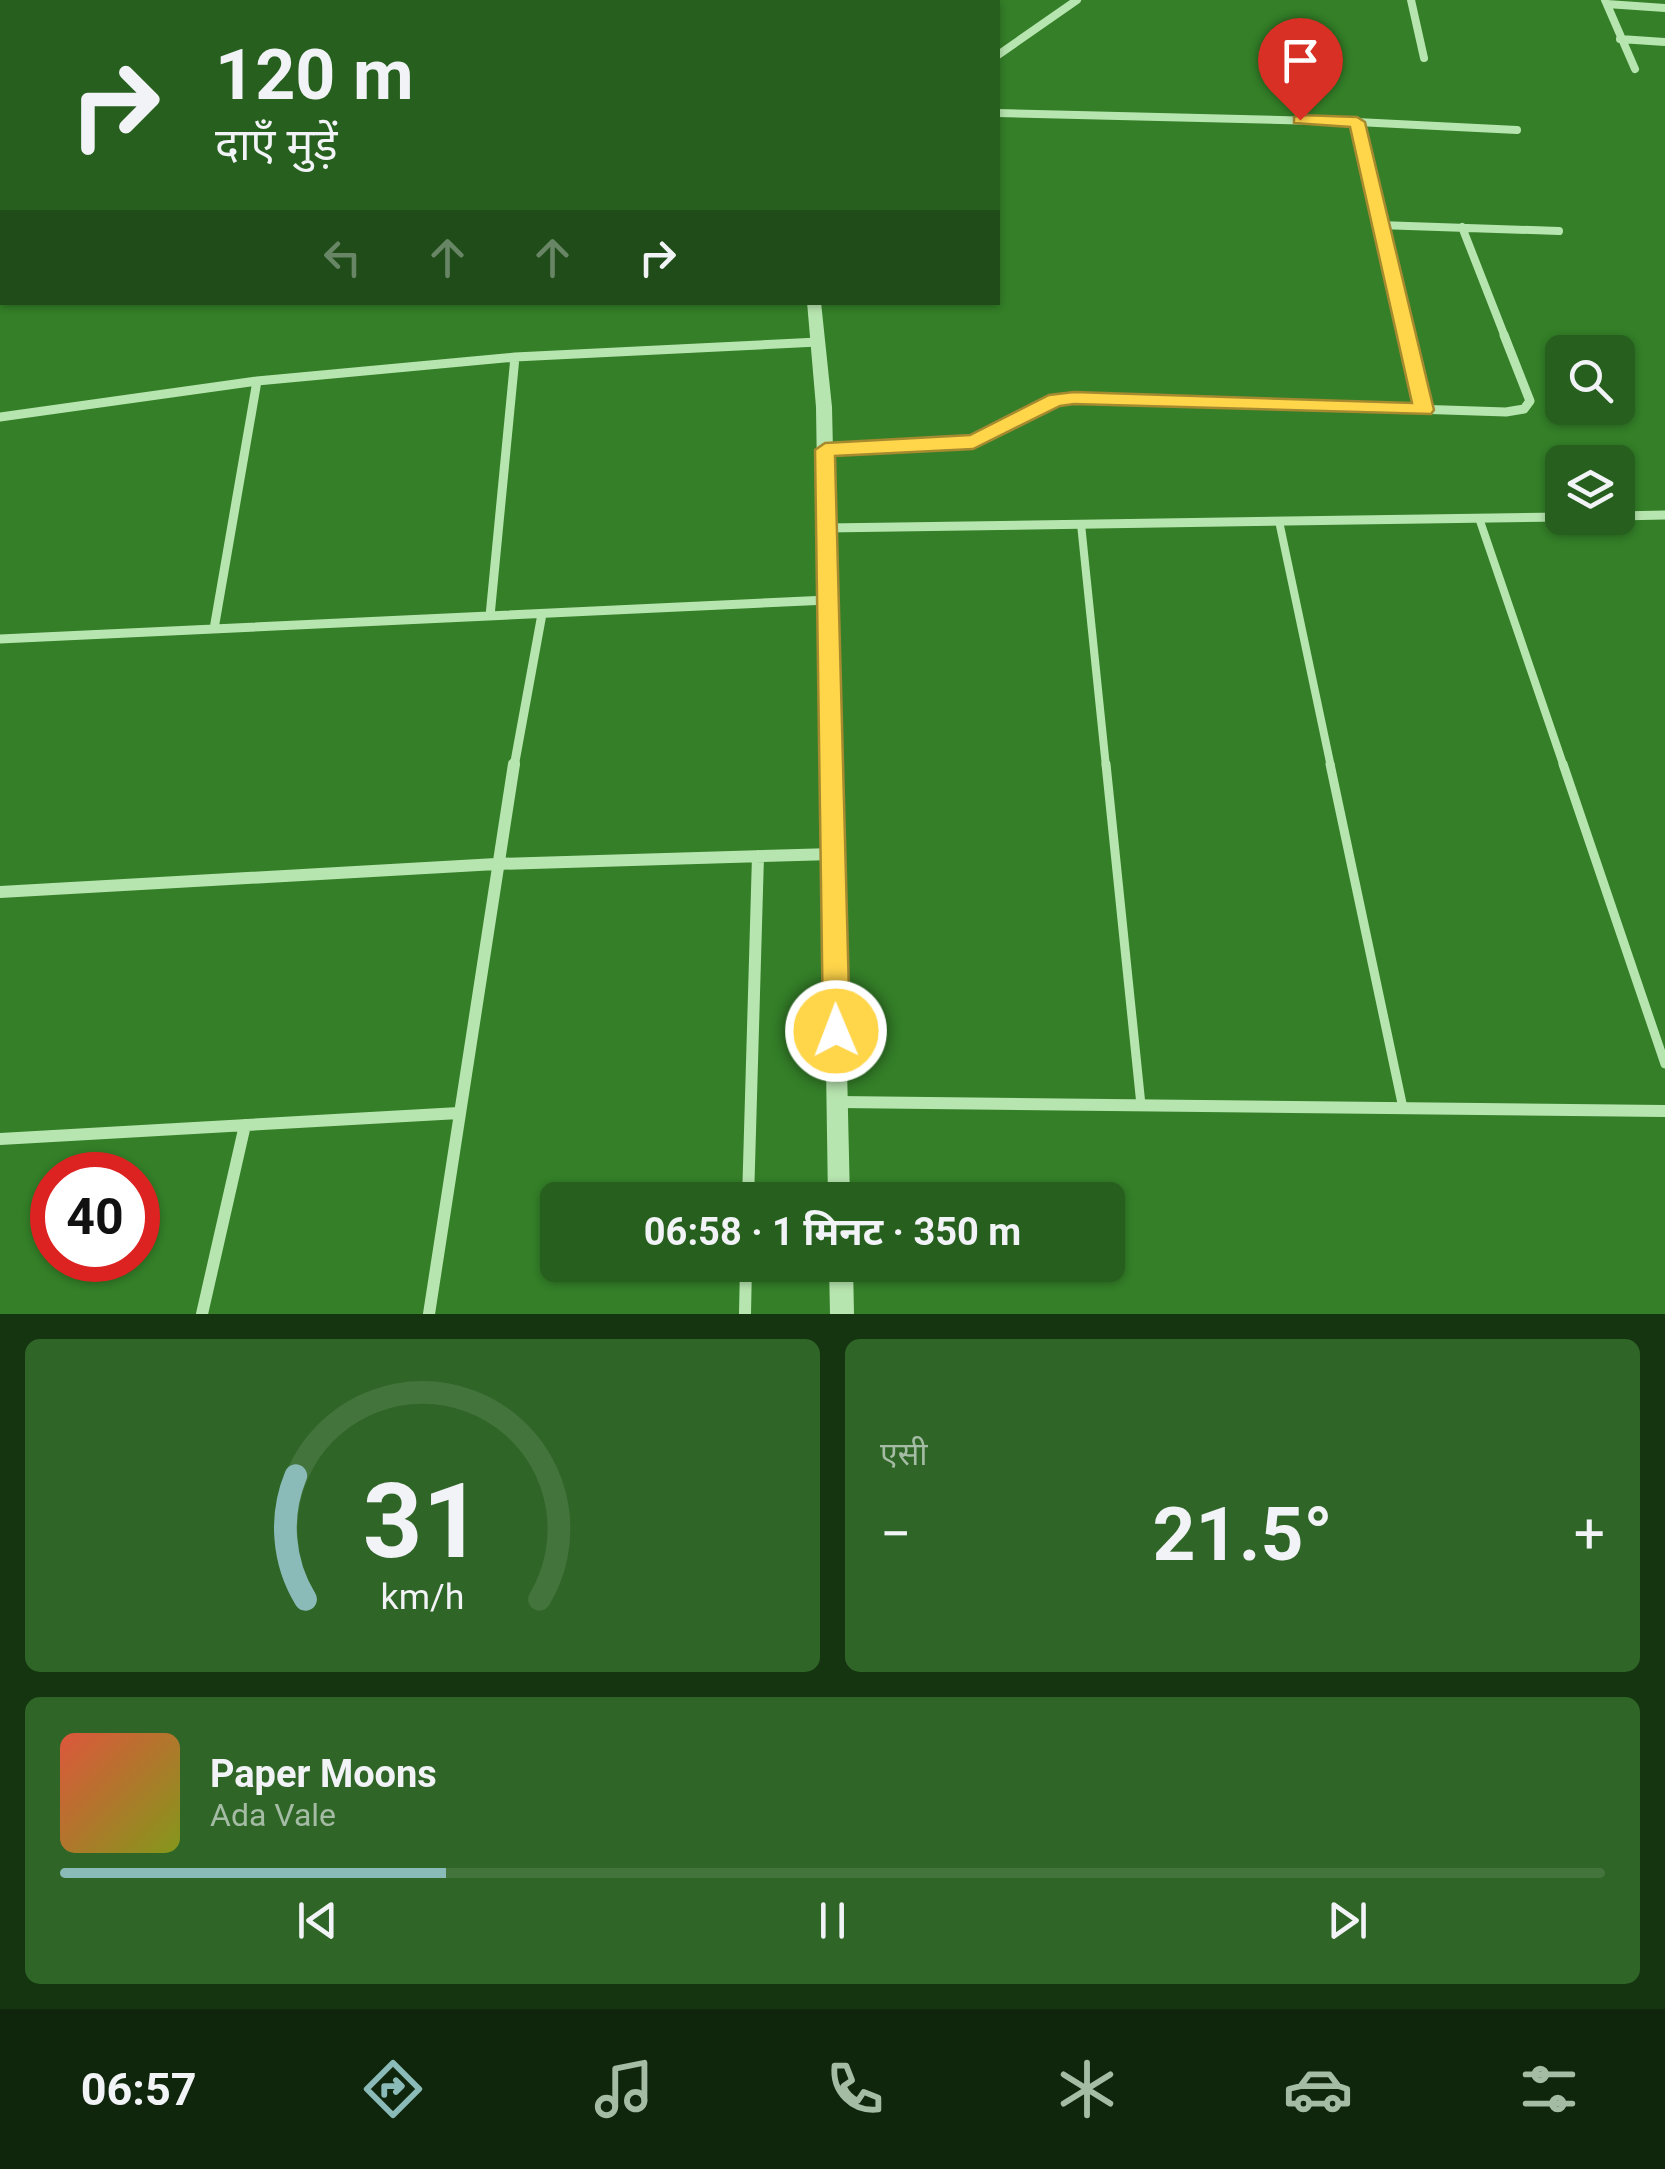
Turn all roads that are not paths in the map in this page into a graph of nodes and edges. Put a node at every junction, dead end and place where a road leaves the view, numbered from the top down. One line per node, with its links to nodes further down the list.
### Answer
1 (1077, 0): 7 (street)
2 (1410, 0): 8 (street)
3 (1606, 2): 4 (street); 5 (street)
4 (1665, 8)
5 (1620, 38): 6 (street); 9 (street)
6 (1665, 42)
7 (1000, 54)
8 (1424, 58)
9 (1635, 69)
10 (1000, 113): 11 (street)
11 (1357, 122): 12 (street); 13 (street)
12 (1517, 130)
13 (1379, 225): 14 (street); 20 (street)
14 (1462, 227): 15 (street); 20 (street)
15 (1559, 231)
16 (814, 305): 17 (street)
17 (818, 342): 18 (street); 22 (street)
18 (515, 357): 19 (street); 32 (street)
19 (257, 381): 21 (street); 33 (street)
20 (1424, 410): 22 (street)
21 (0, 418)
22 (825, 450): 29 (street)
23 (1665, 515): 24 (street)
24 (1635, 516)
25 (1545, 517): 26 (street)
26 (1479, 518): 27 (street); 39 (lane)
27 (1279, 521): 28 (street); 42 (lane)
28 (1081, 524): 29 (street); 41 (lane)
29 (826, 528): 30 (street)
30 (828, 600): 31 (street); 35 (street)
31 (542, 614): 32 (street); 37 (street)
32 (490, 616): 33 (street)
33 (214, 629): 34 (street)
34 (0, 640)
35 (833, 854): 36 (street); 40 (street)
36 (758, 856): 37 (street); 47 (street)
37 (496, 864): 38 (street); 44 (street)
38 (0, 892)
39 (1665, 1064)
40 (838, 1102): 41 (street); 48 (street)
41 (1141, 1105): 42 (street)
42 (1404, 1108): 43 (street)
43 (1665, 1111)
44 (459, 1113): 45 (street); 52 (street)
45 (245, 1125): 46 (street); 51 (street)
46 (0, 1139)
47 (749, 1182)
48 (840, 1182)
49 (746, 1282): 53 (street)
50 (841, 1282): 54 (street)
51 (202, 1314)
52 (428, 1314)
53 (745, 1314)
54 (842, 1314)

